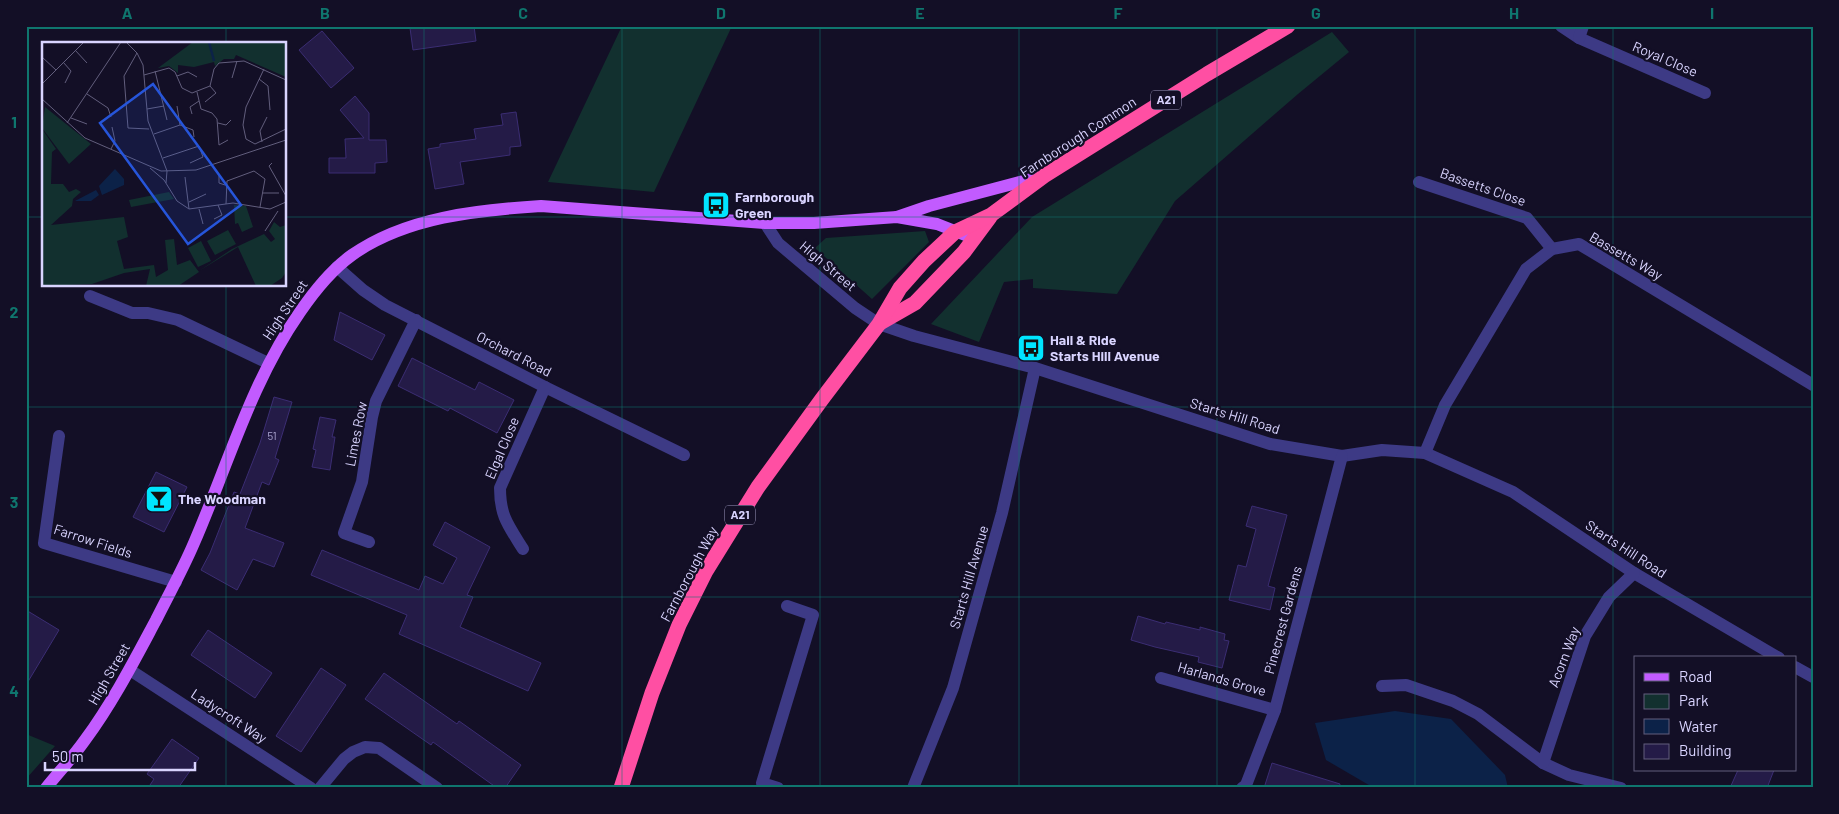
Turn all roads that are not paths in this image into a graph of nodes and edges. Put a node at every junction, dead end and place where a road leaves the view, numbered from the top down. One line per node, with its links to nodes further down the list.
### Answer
1 (1288, 26): 5 (highway, Farnborough Common / A21)
2 (1561, 26): 3 (street, Royal Close)
3 (1581, 32): 4 (street, Royal Close)
4 (1705, 93)
5 (1044, 176): 7 (highway, Farnborough Common / A21); 8 (main road, High Street)
6 (1419, 182): 12 (street, Bassetts Close)
7 (991, 215): 10 (highway, Farnborough Common / A21); 11 (highway, Farnborough Common / A21)
8 (897, 217): 9 (main road, High Street); 10 (main road, High Street)
9 (765, 223): 13 (main road, High Street); 16 (street, High Street)
10 (955, 232): 11 (main road, High Street); 16 (highway, Farnborough Common / A21)
11 (979, 232): 16 (highway, Farnborough Common / A21)
12 (1552, 249): 19 (street, Bassetts Way); 22 (street, Bassetts Way)
13 (337, 266): 15 (street, Orchard Road); 17 (main road, High Street)
14 (90, 296): 17 (street)
15 (416, 320): 20 (street, Orchard Road); 25 (street, Limes Row)
16 (879, 324): 18 (street, Starts Hill Road); 43 (highway, Farnborough Way / A21)
17 (268, 363): 28 (main road, High Street)
18 (1034, 368): 24 (street, Starts Hill Road); 45 (street, Starts Hill Avenue)
19 (1813, 385)
20 (545, 387): 23 (street, Orchard Road); 26 (street, Elgal Close)
21 (59, 436): 28 (street, Farrow Fields)
22 (1425, 453): 24 (street, Starts Hill Road); 27 (street, Starts Hill Road)
23 (684, 455)
24 (1342, 456): 36 (street, Pinecrest Gardens)
25 (369, 542)
26 (523, 548)
27 (1634, 573): 30 (street, Starts Hill Road); 37 (street, Acorn Way)
28 (176, 582): 32 (main road, High Street)
29 (787, 606): 44 (street)
30 (1776, 656)
31 (1796, 668): 33 (street)
32 (130, 670): 39 (main road, High Street); 40 (street, Ladycroft Way)
33 (1813, 677)
34 (1161, 678): 36 (street, Harlands Grove)
35 (1382, 686): 37 (street)
36 (1275, 710): 38 (street, Pinecrest Gardens)
37 (1543, 763): 46 (street)
38 (1246, 787)
39 (46, 788)
40 (311, 788)
41 (320, 788): 42 (street)
42 (437, 788)
43 (621, 788)
44 (778, 788)
45 (913, 788)
46 (1621, 788)

